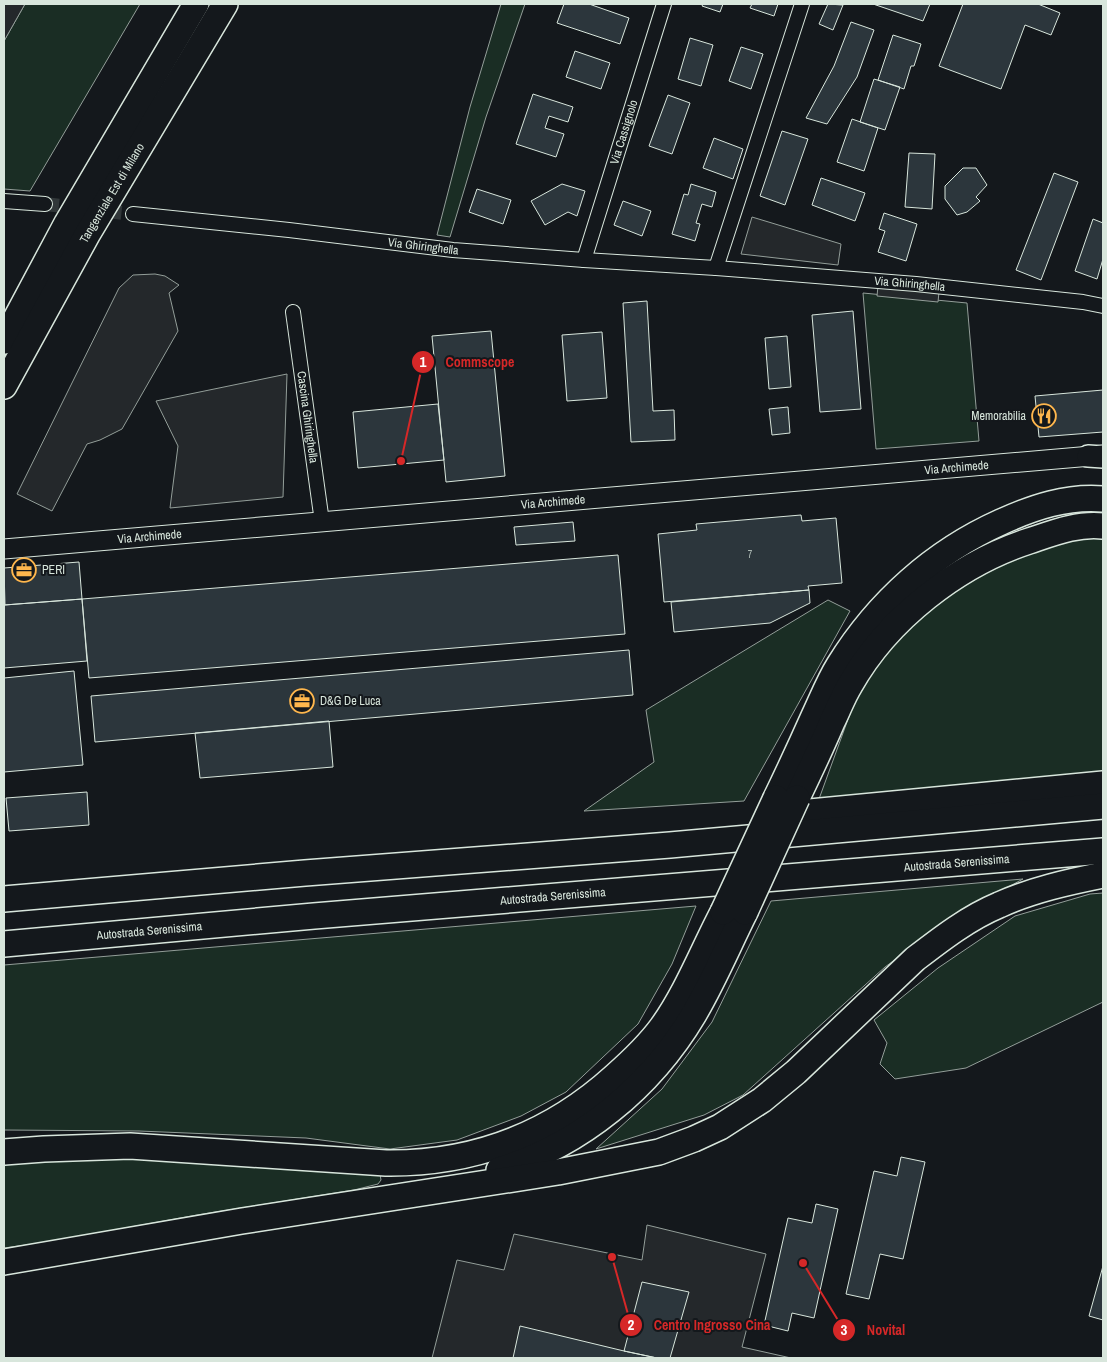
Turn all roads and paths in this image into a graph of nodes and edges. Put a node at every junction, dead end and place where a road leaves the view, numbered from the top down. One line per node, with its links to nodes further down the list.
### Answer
1 (196, 4): 12 (highway, Tangenziale Est di Milano)
2 (225, 4): 13 (highway, Tangenziale Est di Milano)
3 (664, 4): 8 (street, Via Cassignolo)
4 (802, 4): 9 (street)
5 (4, 201): 6 (street)
6 (45, 204)
7 (133, 214): 8 (street, Via Ghiringhella)
8 (584, 260): 9 (street, Via Ghiringhella)
9 (716, 268): 10 (street, Via Ghiringhella)
10 (1103, 306)
11 (293, 312): 16 (street, Cascina Ghiringhella)
12 (4, 341)
13 (4, 386)
14 (1098, 456): 16 (street, Via Archimede)
15 (1103, 499): 20 (highway)
16 (322, 522): 18 (street, Via Archimede)
17 (1103, 526): 20 (highway)
18 (4, 549)
19 (1103, 784): 22 (highway)
20 (787, 798): 26 (highway, bridge)
21 (1103, 806): 22 (highway)
22 (670, 844): 25 (highway)
23 (1103, 851): 27 (highway, Autostrada Serenissima)
24 (1103, 875): 29 (highway)
25 (4, 899)
26 (734, 912): 28 (highway); 29 (highway)
27 (4, 944)
28 (4, 1152)
29 (437, 1190): 30 (highway)
30 (4, 1262)

